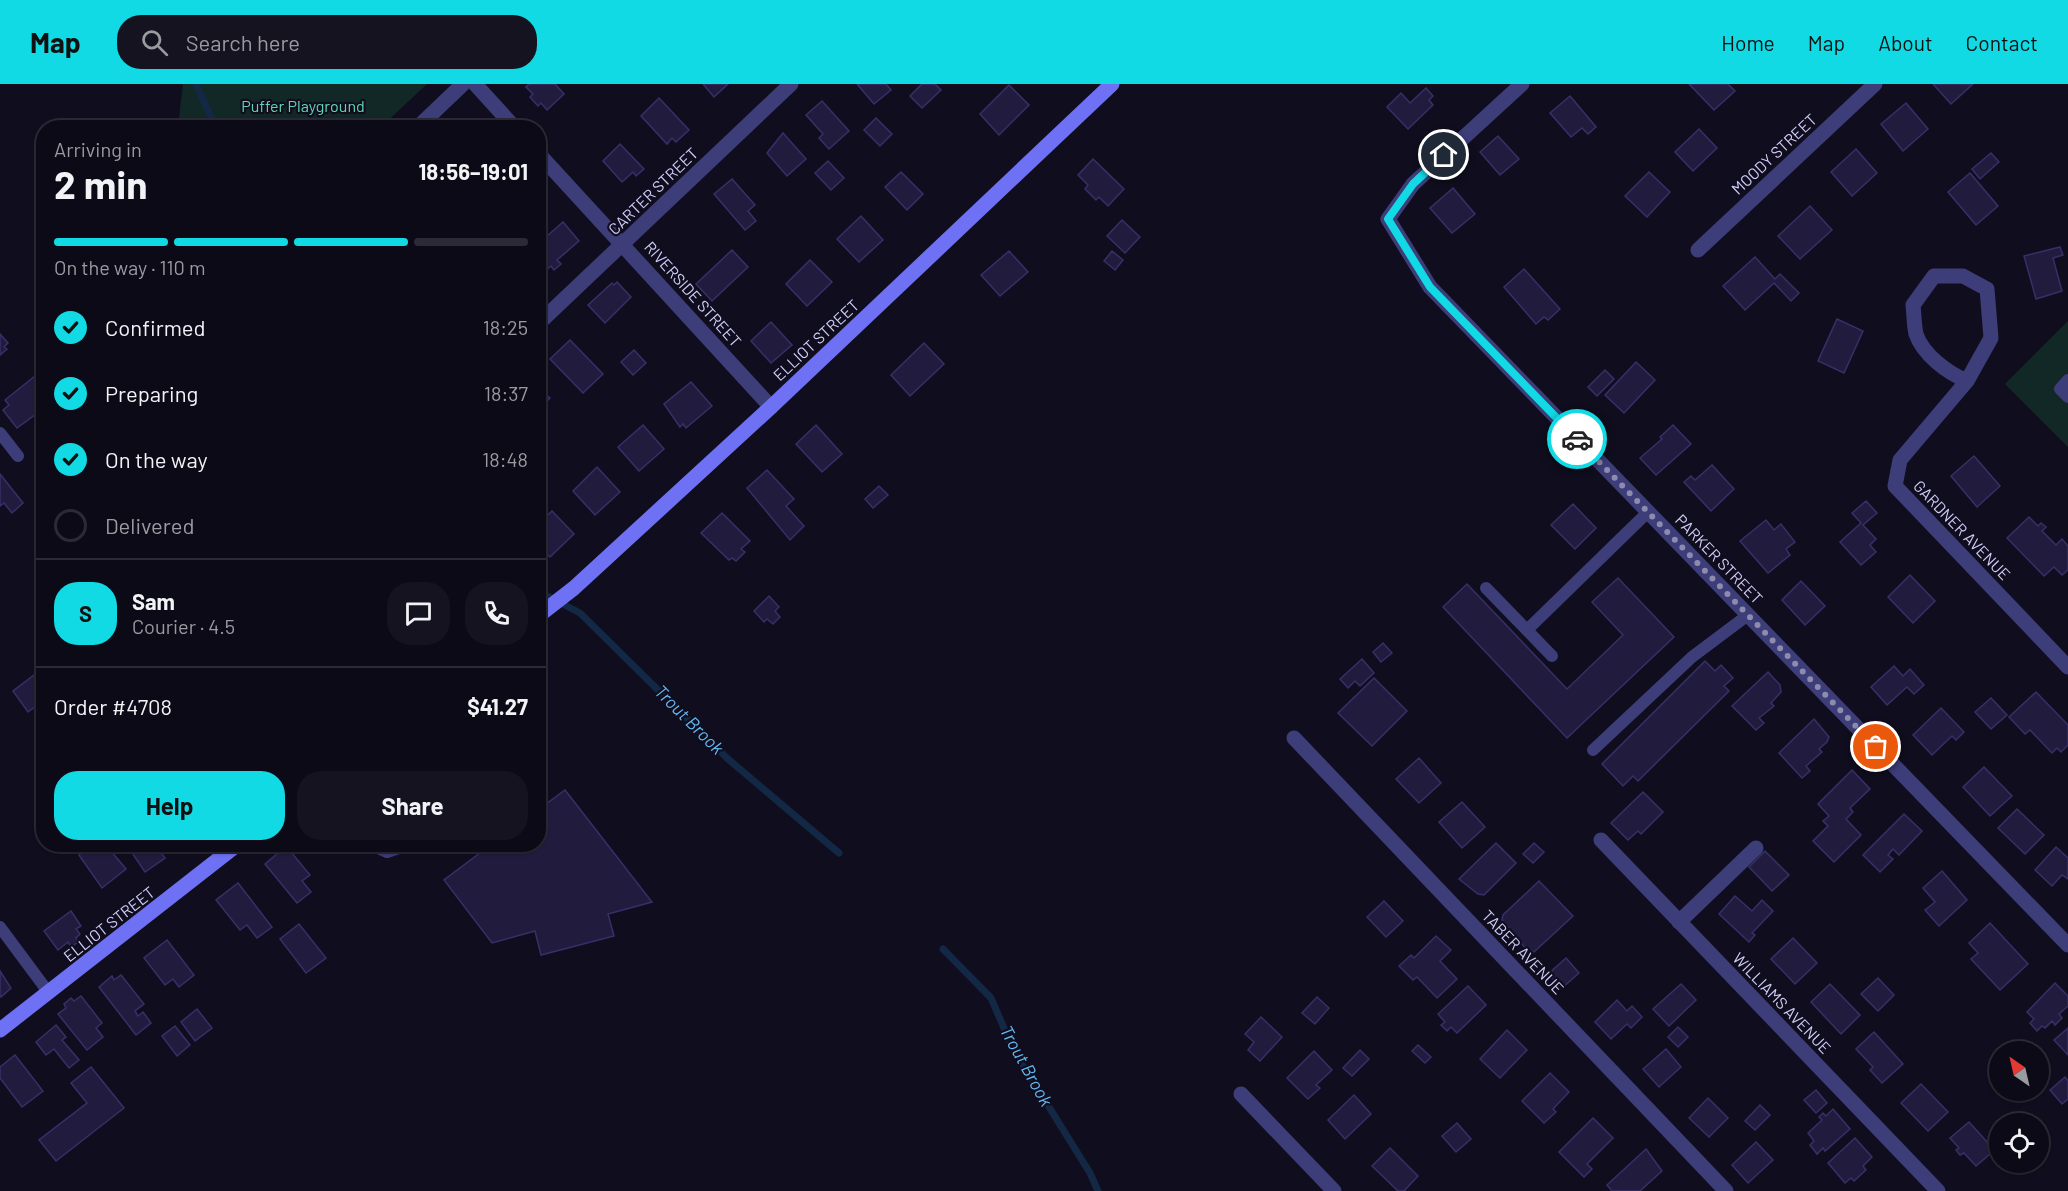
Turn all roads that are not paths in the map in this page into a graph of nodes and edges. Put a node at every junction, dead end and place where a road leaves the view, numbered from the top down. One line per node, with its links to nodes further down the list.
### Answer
1 (463, 84): 7 (street)
2 (475, 84): 8 (street)
3 (791, 84): 10 (street, CARTER STREET)
4 (1112, 84): 16 (street, ELLIOT STREET)
5 (1522, 84): 19 (street, PARKER STREET)
6 (1875, 84): 11 (street, MOODY STREET)
7 (425, 120)
8 (508, 120)
9 (546, 162): 10 (street, RIVERSIDE STREET)
10 (623, 245): 12 (street, CARTER STREET); 16 (street, RIVERSIDE STREET)
11 (1698, 250)
12 (546, 317)
13 (2068, 380): 15 (lane)
14 (1967, 381): 14 (street); 25 (street, GARDNER AVENUE)
15 (2068, 397)
16 (771, 407): 21 (street, ELLIOT STREET)
17 (0, 433): 18 (lane)
18 (18, 456)
19 (1648, 512): 22 (street, PARKER STREET); 23 (lane)
20 (1486, 588): 23 (lane)
21 (546, 610)
22 (1748, 615): 27 (lane); 33 (street, PARKER STREET)
23 (1527, 630): 24 (lane)
24 (1552, 656)
25 (2068, 667)
26 (1294, 738): 38 (street, TABER AVENUE)
27 (1593, 750)
28 (1601, 840): 31 (street, WILLIAMS AVENUE)
29 (1756, 848): 31 (street)
30 (228, 852): 34 (street, ELLIOT STREET)
31 (1679, 922): 39 (street, WILLIAMS AVENUE)
32 (0, 927): 34 (lane)
33 (2068, 945)
34 (49, 993): 35 (street, ELLIOT STREET)
35 (0, 1030)
36 (1241, 1094): 37 (street)
37 (1334, 1191)
38 (1726, 1191)
39 (1938, 1191)

